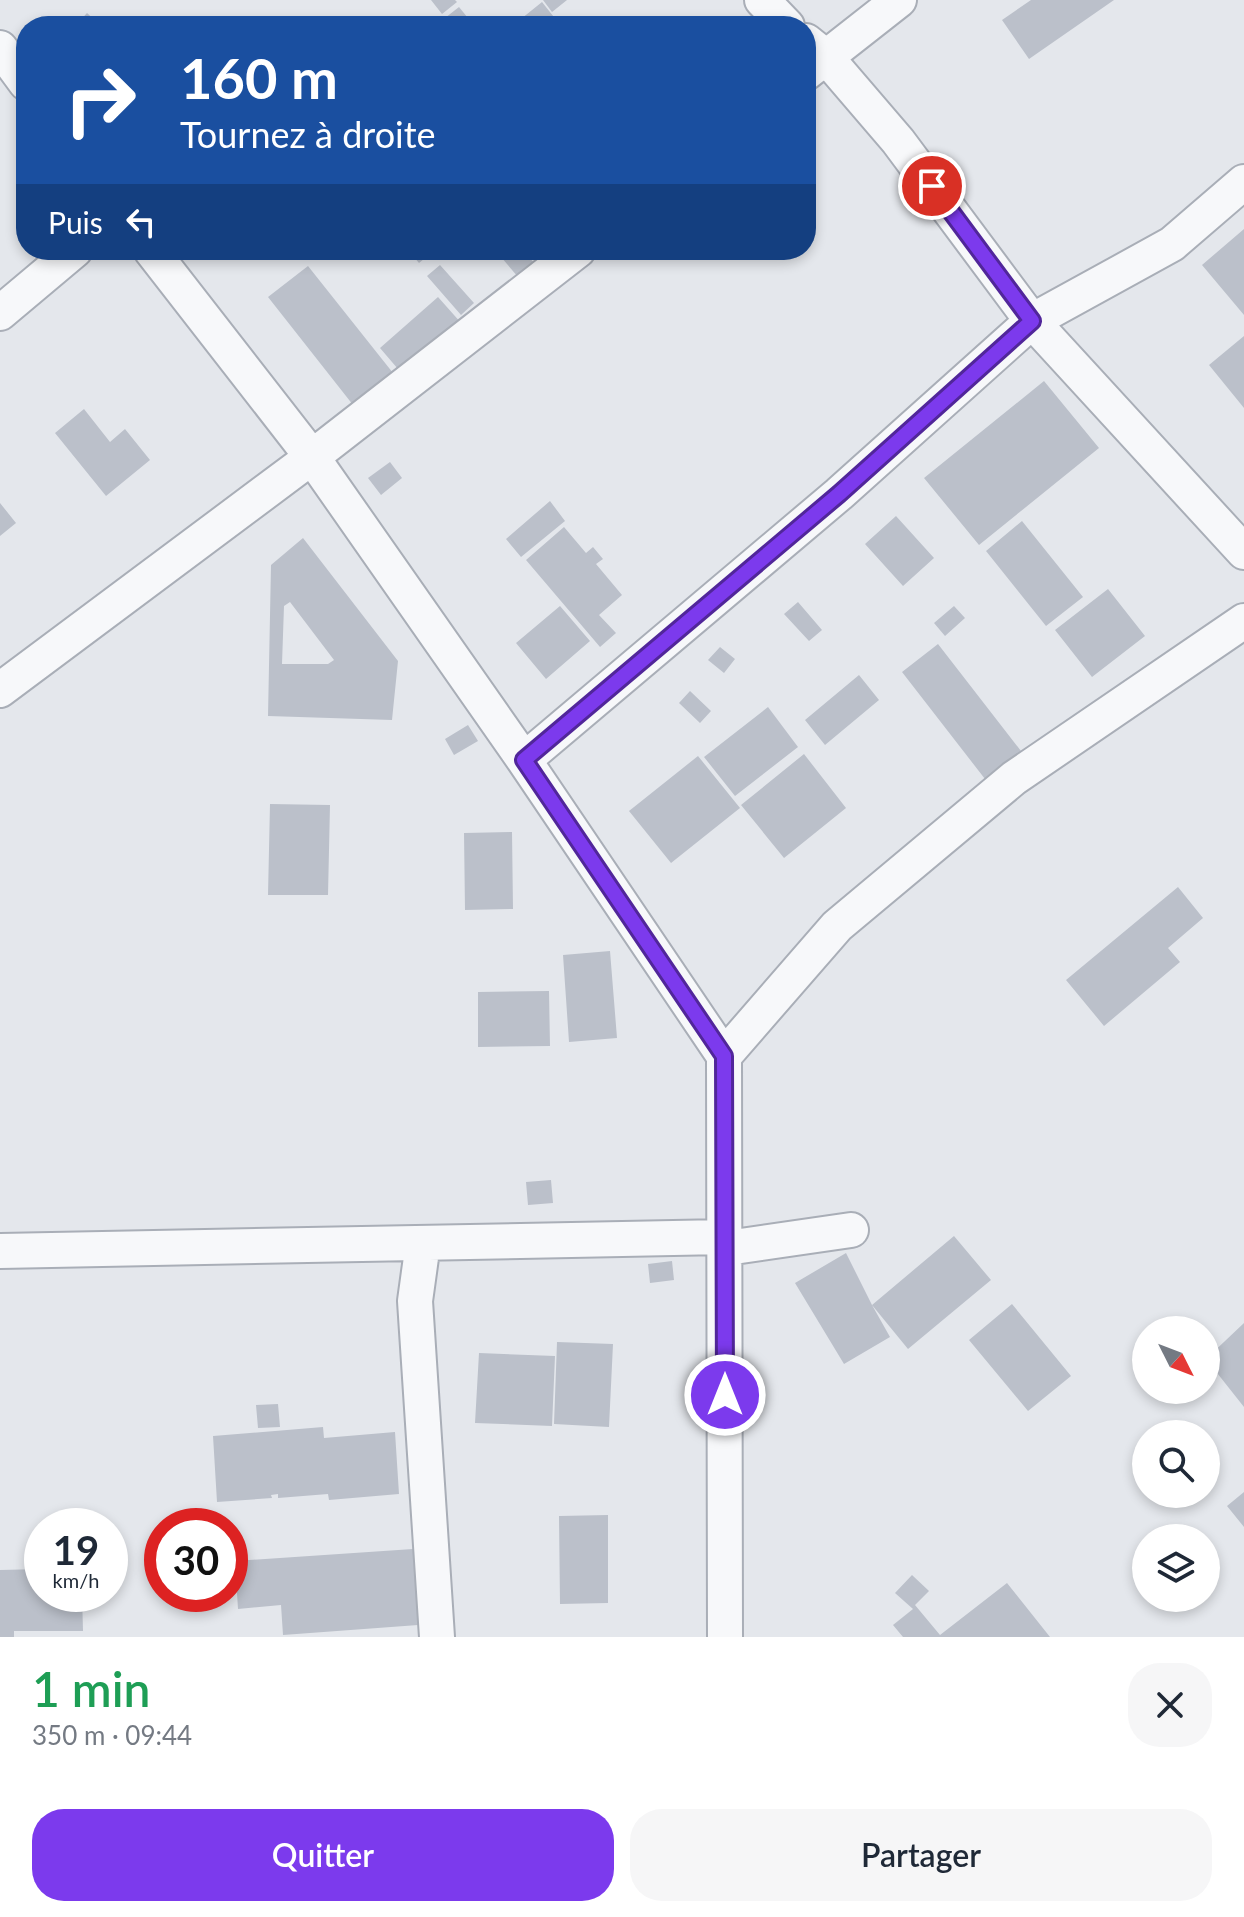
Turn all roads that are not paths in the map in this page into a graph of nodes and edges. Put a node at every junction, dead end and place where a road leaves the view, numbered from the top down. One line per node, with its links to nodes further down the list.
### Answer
1 (762, 0): 3 (street)
2 (899, 0): 5 (street)
3 (777, 16)
4 (0, 48): 7 (street)
5 (816, 55)
6 (816, 60): 13 (street)
7 (16, 70)
8 (1244, 182): 13 (street)
9 (63, 260): 12 (street)
10 (159, 260): 14 (street)
11 (565, 260): 14 (street)
12 (0, 313)
13 (1032, 321): 15 (street); 18 (street)
14 (312, 457): 17 (street); 18 (street)
15 (1244, 552)
16 (1244, 621): 19 (street)
17 (0, 690)
18 (524, 760): 19 (street)
19 (724, 1056): 21 (street)
20 (851, 1230): 21 (street)
21 (724, 1237): 22 (street); 25 (street)
22 (423, 1243): 23 (street); 24 (street)
23 (0, 1251)
24 (437, 1637)
25 (725, 1637)

